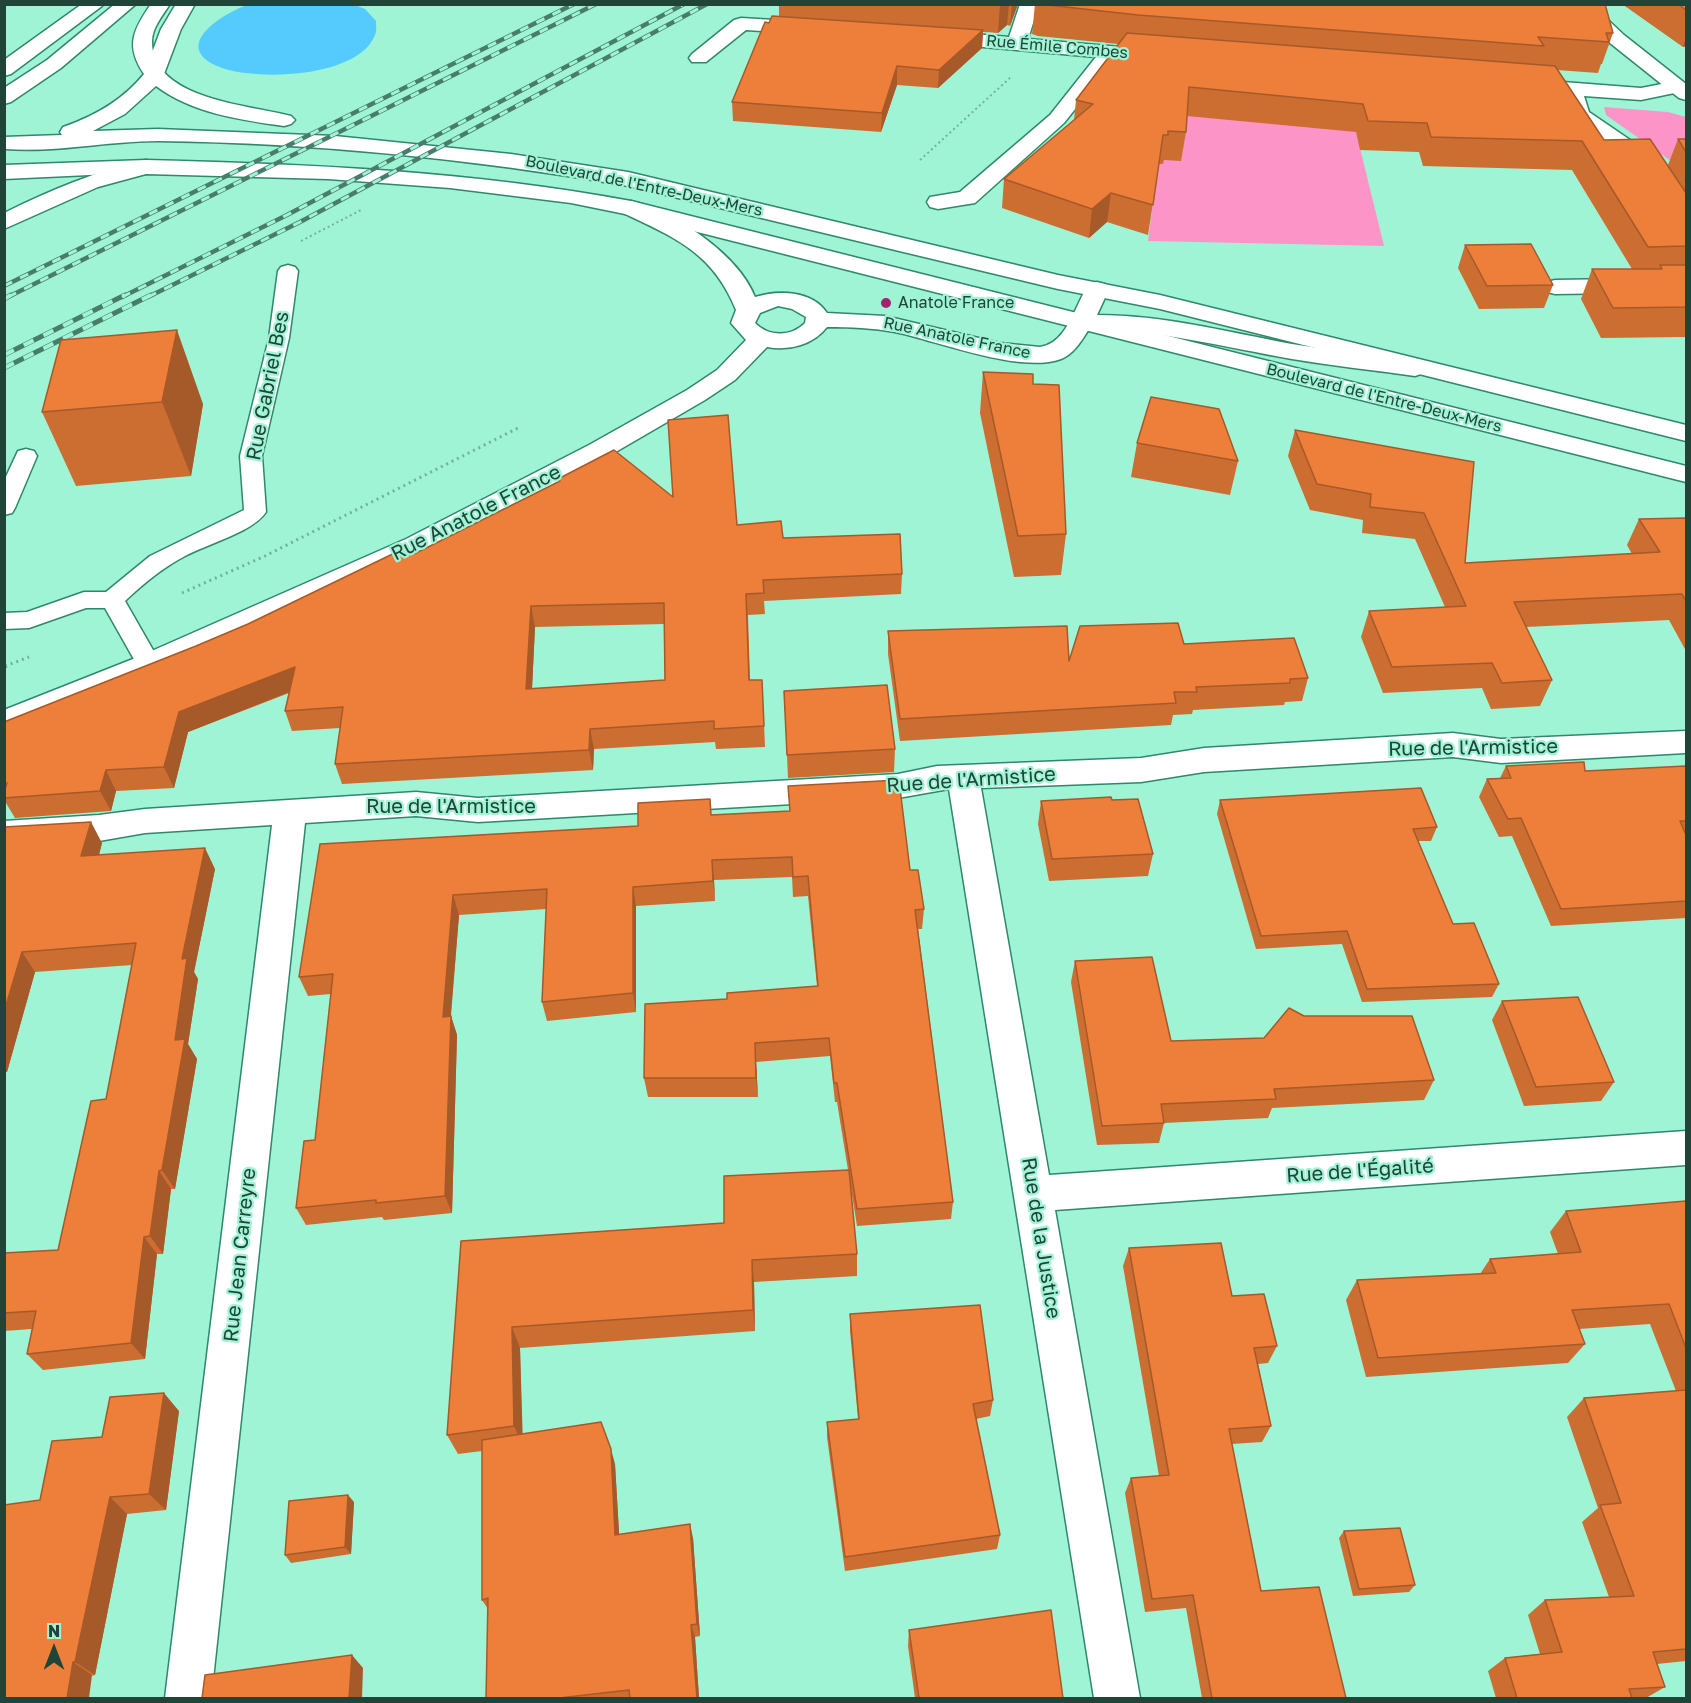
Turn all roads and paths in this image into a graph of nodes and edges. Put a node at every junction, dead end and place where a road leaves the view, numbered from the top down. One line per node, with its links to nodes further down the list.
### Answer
1 (94, 4): 14 (street)
2 (128, 4): 19 (street)
3 (161, 4): 15 (street)
4 (1030, 4): 9 (street)
5 (1579, 4): 18 (street)
6 (187, 6): 15 (street)
7 (833, 30): 13 (street)
8 (914, 35): 9 (street, Rue Émile Combes)
9 (1017, 42): 10 (street, Rue Émile Combes)
10 (1046, 45): 11 (street, Rue Émile Combes); 22 (path)
11 (1110, 52): 12 (street, Rue Émile Combes); 27 (street)
12 (1169, 57)
13 (699, 58)
14 (4, 70)
15 (154, 74): 20 (street); 25 (street)
16 (1504, 84): 17 (street)
17 (1572, 89): 18 (street); 30 (street)
18 (1682, 90)
19 (6, 97)
20 (28, 146): 21 (street); 24 (street); 25 (street, Boulevard de l'Entre-Deux-Mers)
21 (4, 148)
22 (920, 160)
23 (146, 167): 24 (street, Boulevard de l'Entre-Deux-Mers); 29 (street, Boulevard de l'Entre-Deux-Mers); 31 (street)
24 (14, 171): 26 (street)
25 (691, 195): 35 (street, Boulevard de l'Entre-Deux-Mers)
26 (4, 196)
27 (938, 202)
28 (360, 203): 32 (path)
29 (631, 208): 36 (street); 38 (street, Boulevard de l'Entre-Deux-Mers)
30 (1686, 220)
31 (4, 222)
32 (288, 271): 45 (lane, Rue Gabriel Bes)
33 (1686, 285): 34 (street)
34 (1555, 287)
35 (1097, 289): 38 (street); 40 (street, Boulevard de l'Entre-Deux-Mers)
36 (748, 310): 37 (street); 39 (street)
37 (817, 320): 38 (street, Rue Anatole France); 39 (street)
38 (1082, 322): 40 (street); 43 (street, Boulevard de l'Entre-Deux-Mers)
39 (762, 338): 47 (street, Rue Anatole France)
40 (1430, 370): 41 (street, Boulevard de l'Entre-Deux-Mers)
41 (1686, 433)
42 (26, 456): 44 (lane)
43 (1686, 474)
44 (4, 508)
45 (112, 600): 46 (lane); 47 (lane)
46 (4, 621)
47 (149, 664): 48 (street, Rue Anatole France)
48 (4, 723)
49 (1686, 742): 50 (street, Rue de l'Armistice)
50 (963, 777): 51 (street, Rue de l'Armistice); 54 (street, Rue de la Justice)
51 (290, 811): 52 (street, Rue de l'Armistice); 55 (street, Rue Jean Carreyre)
52 (4, 834)
53 (1686, 1148): 54 (street, Rue de l'Égalité)
54 (1034, 1194): 56 (street, Rue de la Justice)
55 (188, 1698)
56 (1117, 1698)

